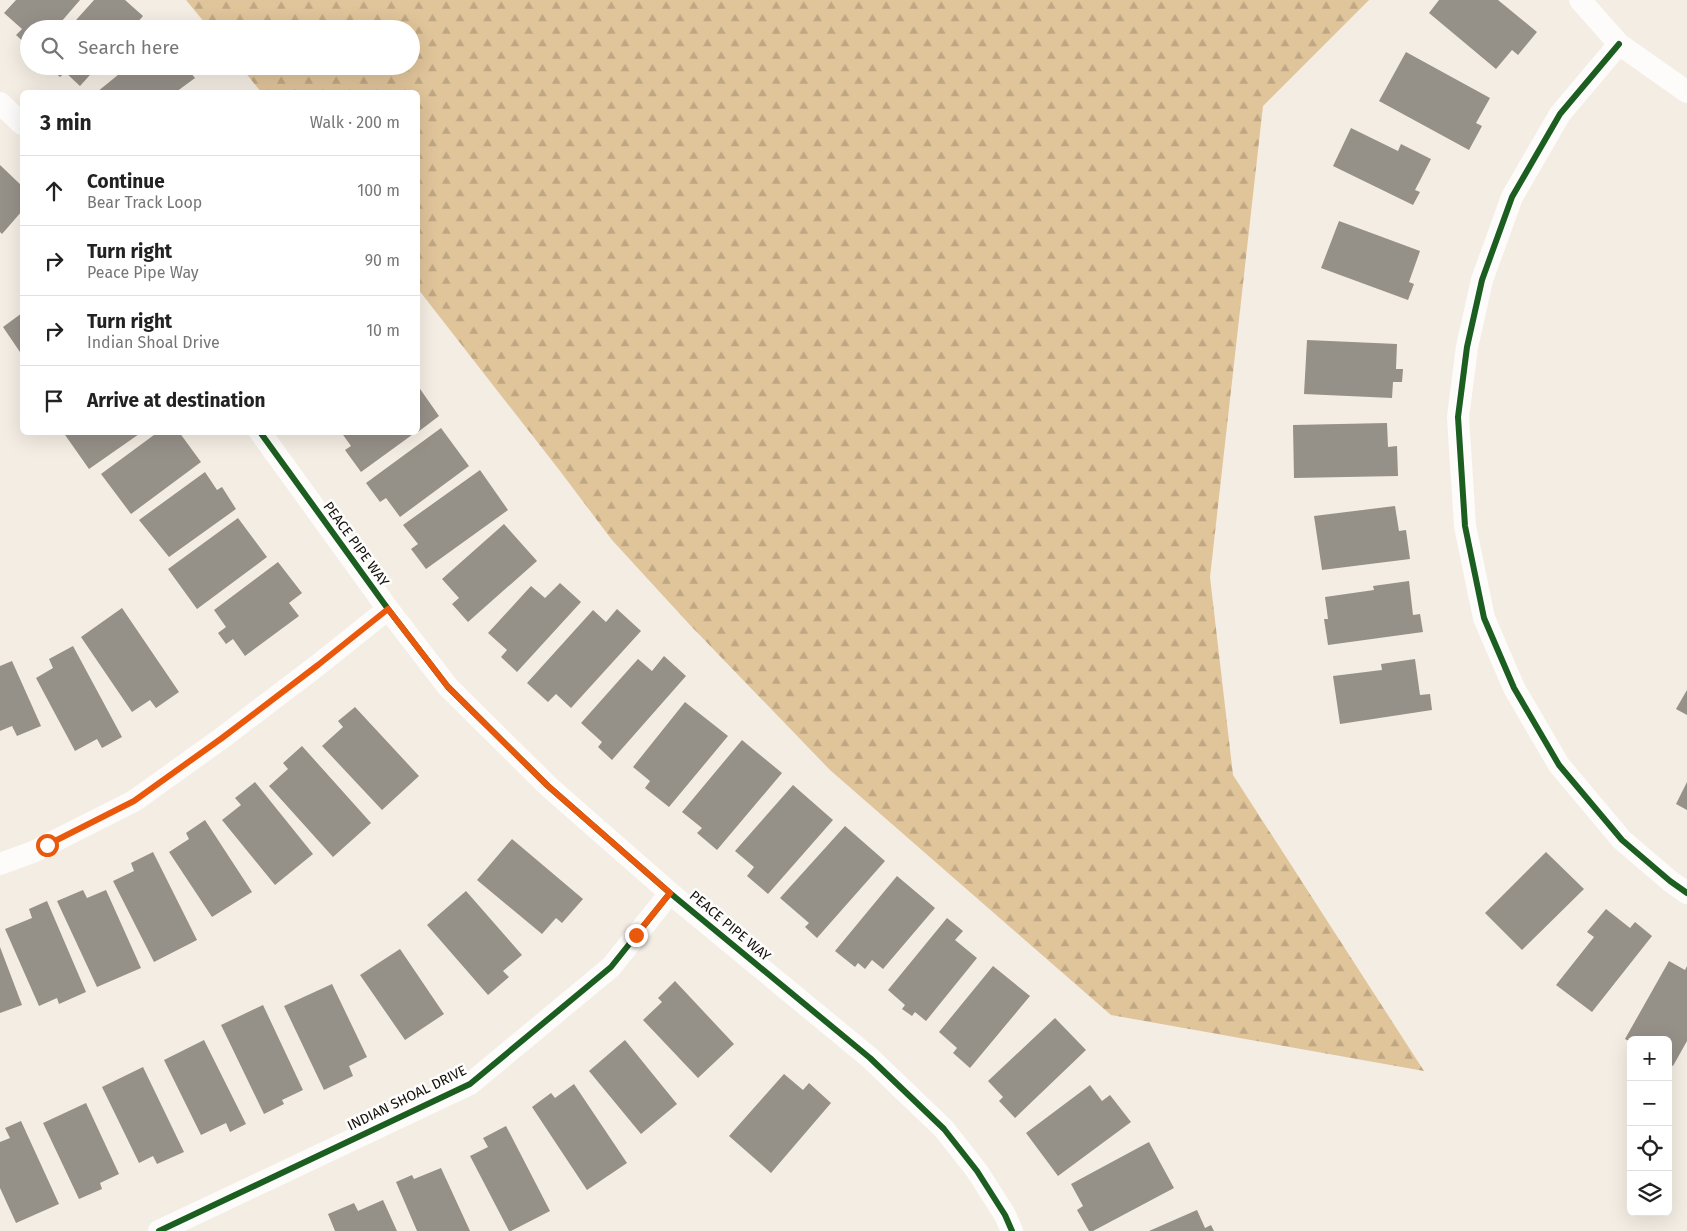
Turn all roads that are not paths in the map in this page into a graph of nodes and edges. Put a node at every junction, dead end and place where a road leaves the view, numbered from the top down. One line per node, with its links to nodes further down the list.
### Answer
1 (1580, 0): 2 (street)
2 (1619, 44): 3 (street); 10 (street)
3 (1687, 92)
4 (0, 103): 5 (street)
5 (20, 122)
6 (262, 435): 7 (street, PEACE PIPE WAY)
7 (388, 609): 8 (street); 9 (street, PEACE PIPE WAY)
8 (0, 864)
9 (670, 893): 11 (street, INDIAN SHOAL DRIVE); 12 (street, PEACE PIPE WAY)
10 (1687, 893)
11 (159, 1231)
12 (1012, 1231)

